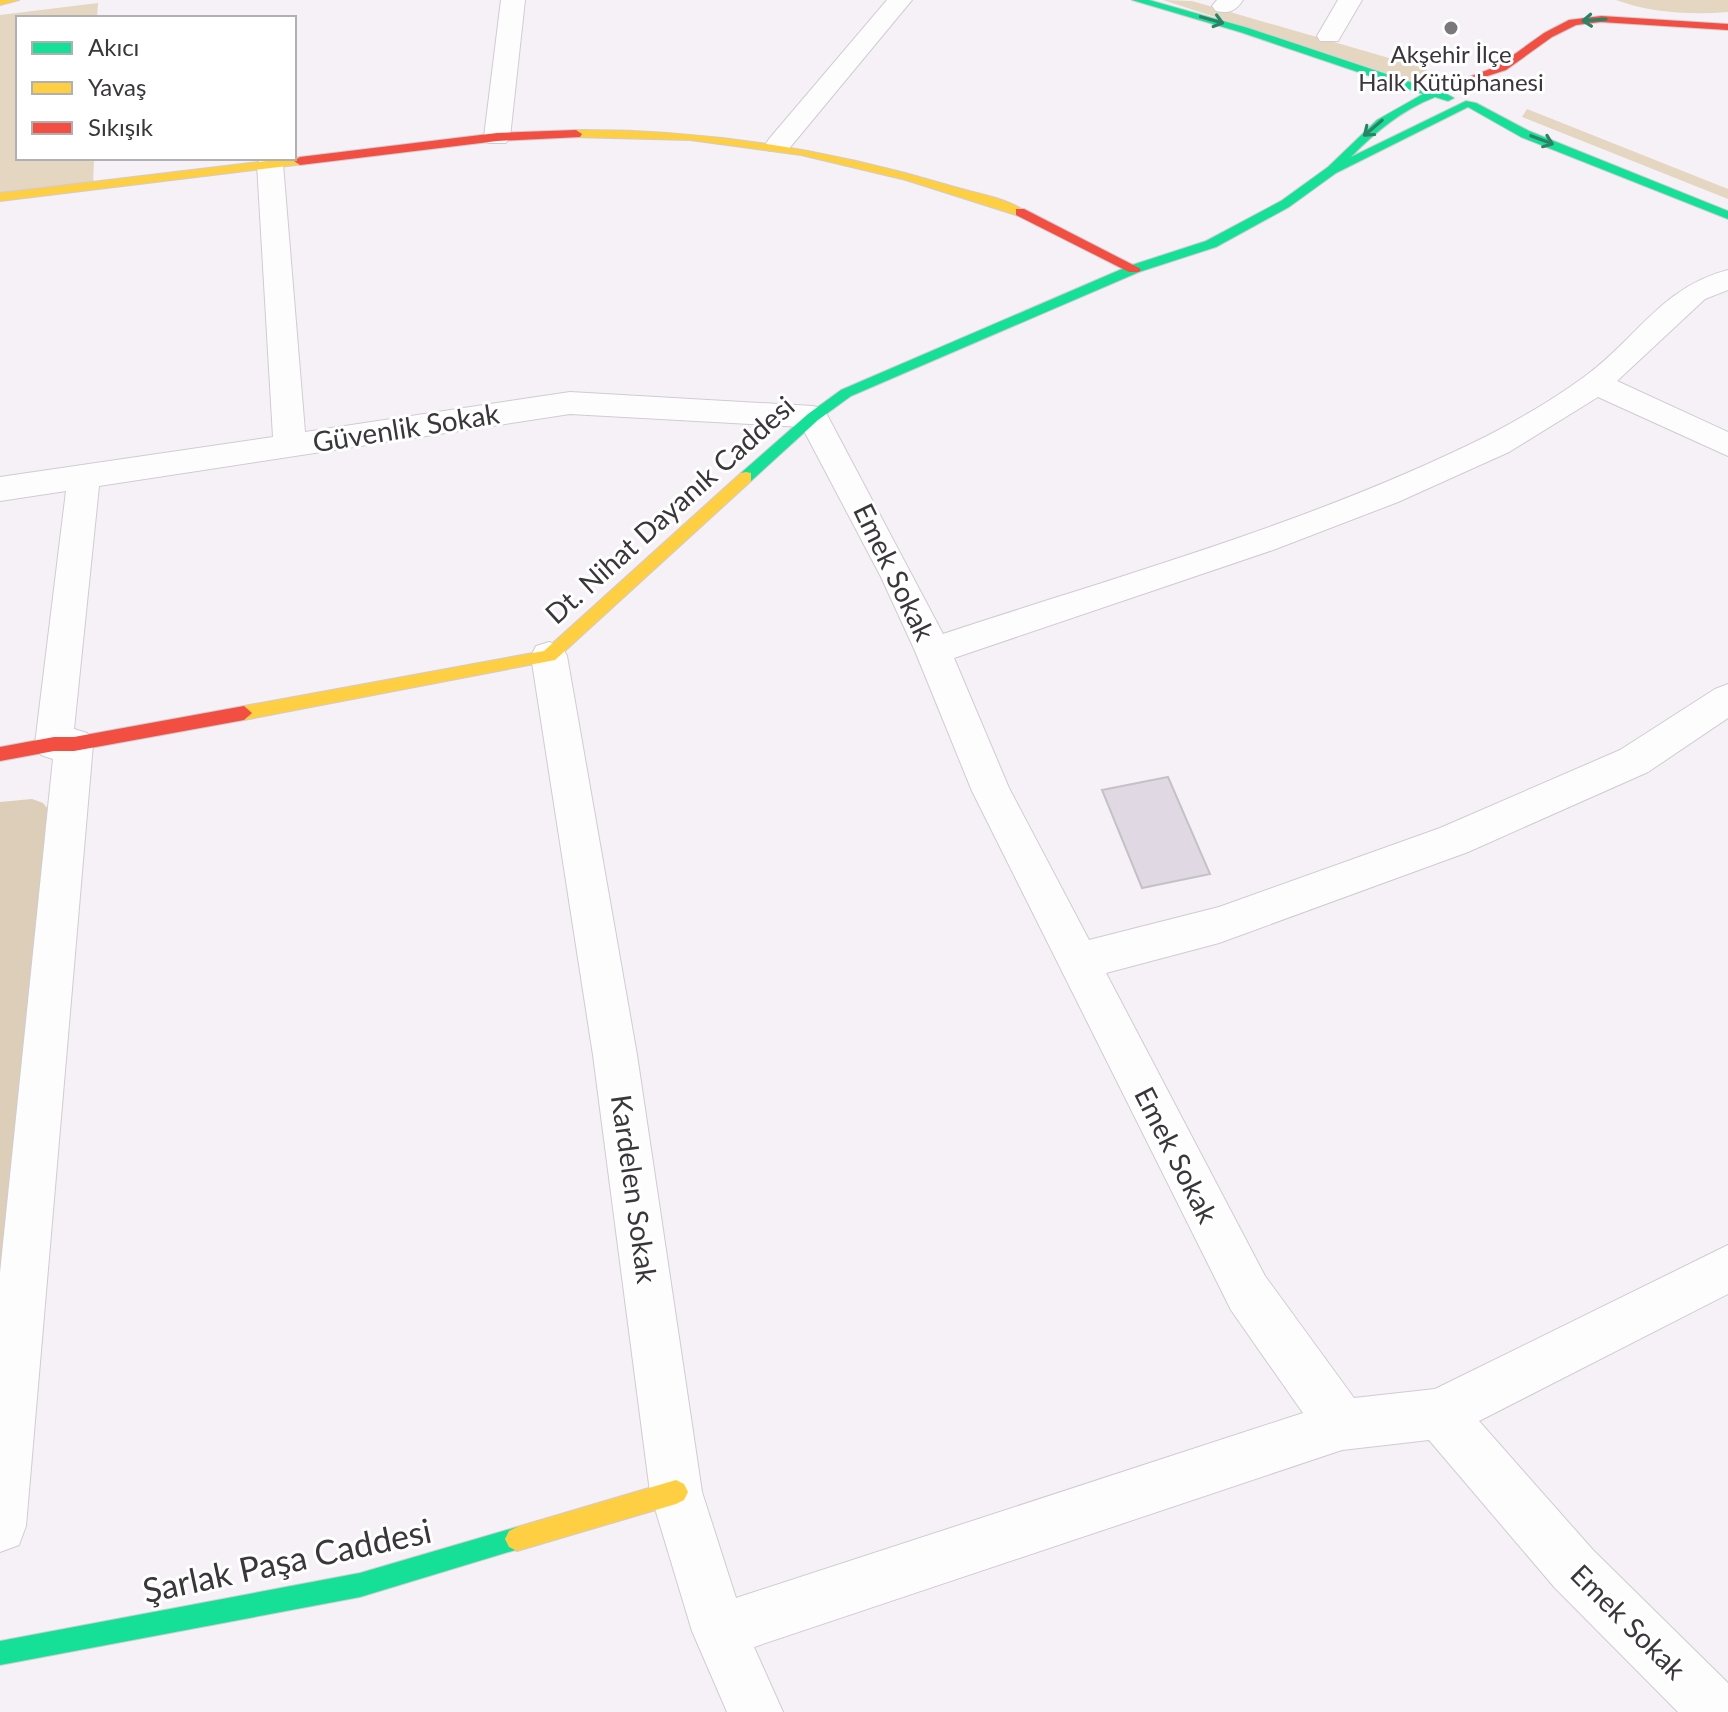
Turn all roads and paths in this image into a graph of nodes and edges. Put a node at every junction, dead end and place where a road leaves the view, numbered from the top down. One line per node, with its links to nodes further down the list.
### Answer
1 (11, 0): 6 (street)
2 (513, 0): 16 (street)
3 (900, 0): 17 (street)
4 (1137, 0): 14 (street, one-way to 14)
5 (1350, 0): 10 (street)
6 (0, 2)
7 (1219, 2): 8 (street)
8 (1269, 19)
9 (1728, 27): 13 (street, one-way to 13)
10 (1329, 36)
11 (1591, 40): 12 (street)
12 (1728, 41)
13 (1475, 77): 14 (street); 15 (street, Dt. Nihat Dayanık Caddesi)
14 (1445, 87): 15 (street); 19 (street, Dt. Nihat Dayanık Caddesi, one-way to 19)
15 (1469, 105): 19 (street, Dt. Nihat Dayanık Caddesi); 21 (street, one-way to 21)
16 (497, 137): 17 (street); 18 (street)
17 (778, 145): 22 (street)
18 (270, 164): 20 (street); 27 (street)
19 (1332, 170): 22 (street, Dt. Nihat Dayanık Caddesi)
20 (0, 197)
21 (1728, 215)
22 (1134, 269): 25 (street, Dt. Nihat Dayanık Caddesi)
23 (1728, 279): 24 (street)
24 (1596, 384): 26 (street); 30 (street)
25 (813, 417): 27 (street, Güvenlik Sokak); 30 (street, Emek Sokak); 31 (street, Dt. Nihat Dayanık Caddesi)
26 (1728, 445)
27 (290, 446): 28 (street, Güvenlik Sokak)
28 (84, 474): 29 (street, Güvenlik Sokak); 33 (street)
29 (0, 489)
30 (933, 651): 35 (street, Emek Sokak)
31 (549, 656): 33 (street, Dt. Nihat Dayanık Caddesi); 39 (street, Kardelen Sokak)
32 (1728, 699): 35 (street)
33 (64, 744): 34 (street, Dt. Nihat Dayanık Caddesi); 40 (street)
34 (0, 754)
35 (1076, 962): 38 (street, Emek Sokak)
36 (1728, 1269): 37 (street)
37 (1439, 1414): 38 (street); 44 (street, Emek Sokak)
38 (1342, 1425): 41 (street)
39 (676, 1492): 41 (street, Kardelen Sokak); 42 (street, Şarlak Paşa Caddesi)
40 (0, 1526)
41 (719, 1631): 43 (street, Kardelen Sokak)
42 (0, 1653)
43 (755, 1712)
44 (1717, 1712)

